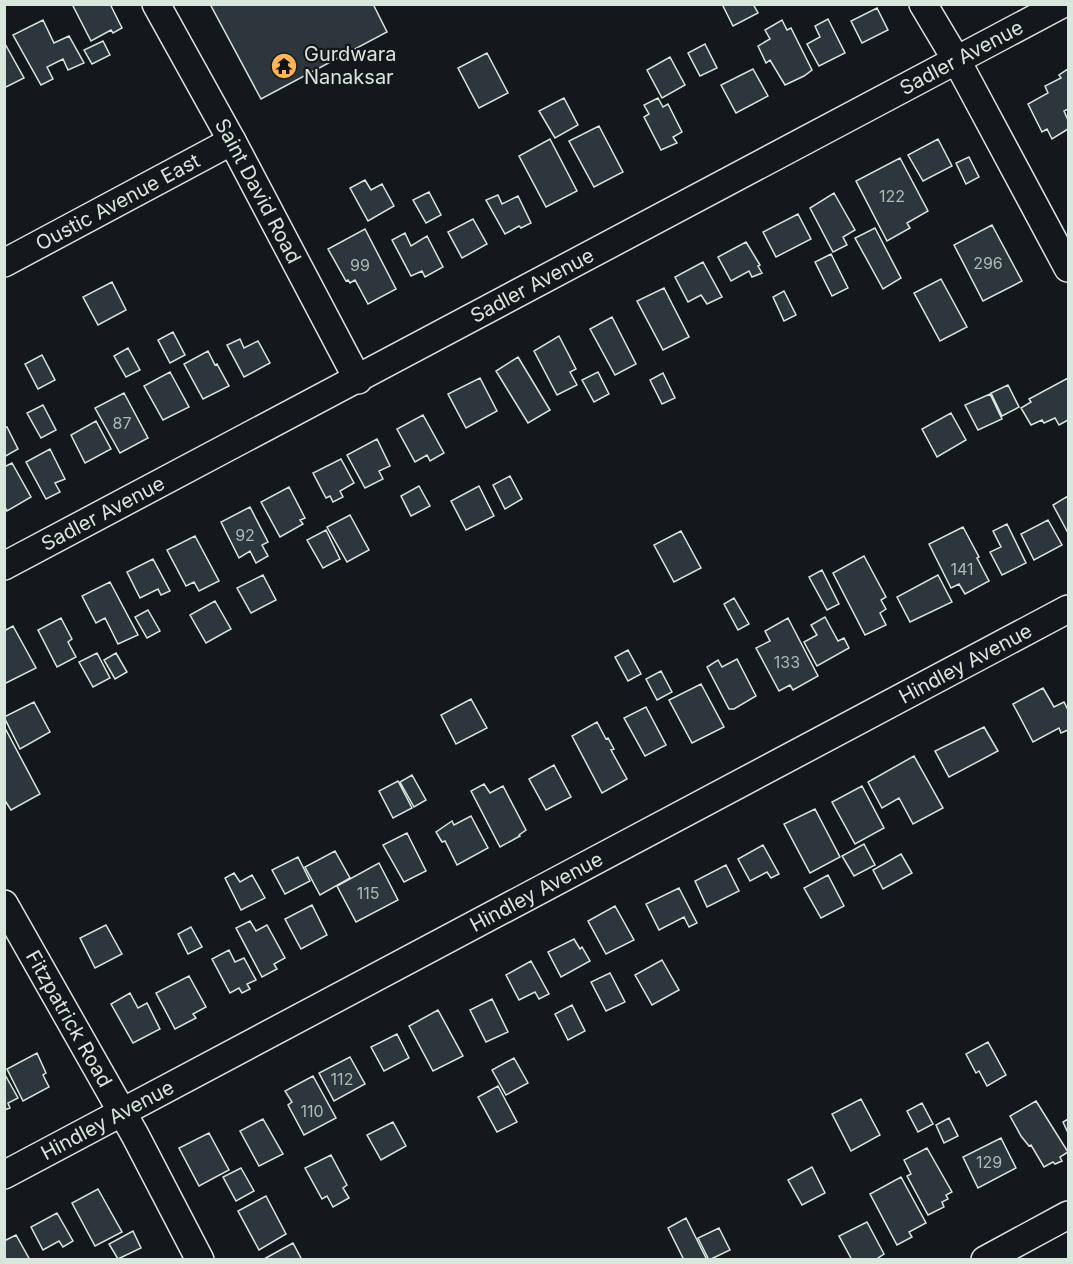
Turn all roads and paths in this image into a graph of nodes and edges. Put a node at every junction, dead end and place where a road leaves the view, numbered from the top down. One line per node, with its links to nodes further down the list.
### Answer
1 (156, 4): 5 (street, Saint David Road)
2 (923, 4): 4 (street)
3 (1062, 4): 4 (street, Sadler Avenue)
4 (957, 61): 7 (street); 8 (street, Sadler Avenue)
5 (232, 141): 6 (street, Oustic Avenue East); 8 (street, Saint David Road)
6 (4, 263)
7 (1068, 268)
8 (358, 380): 9 (street, Sadler Avenue)
9 (4, 566)
10 (1068, 609): 12 (street, Hindley Avenue)
11 (4, 904): 12 (street, Fitzpatrick Road)
12 (123, 1113): 13 (street, Hindley Avenue); 15 (street, Fitzpatrick Road)
13 (4, 1175)
14 (1068, 1215): 16 (street)
15 (200, 1260)
16 (985, 1260)

